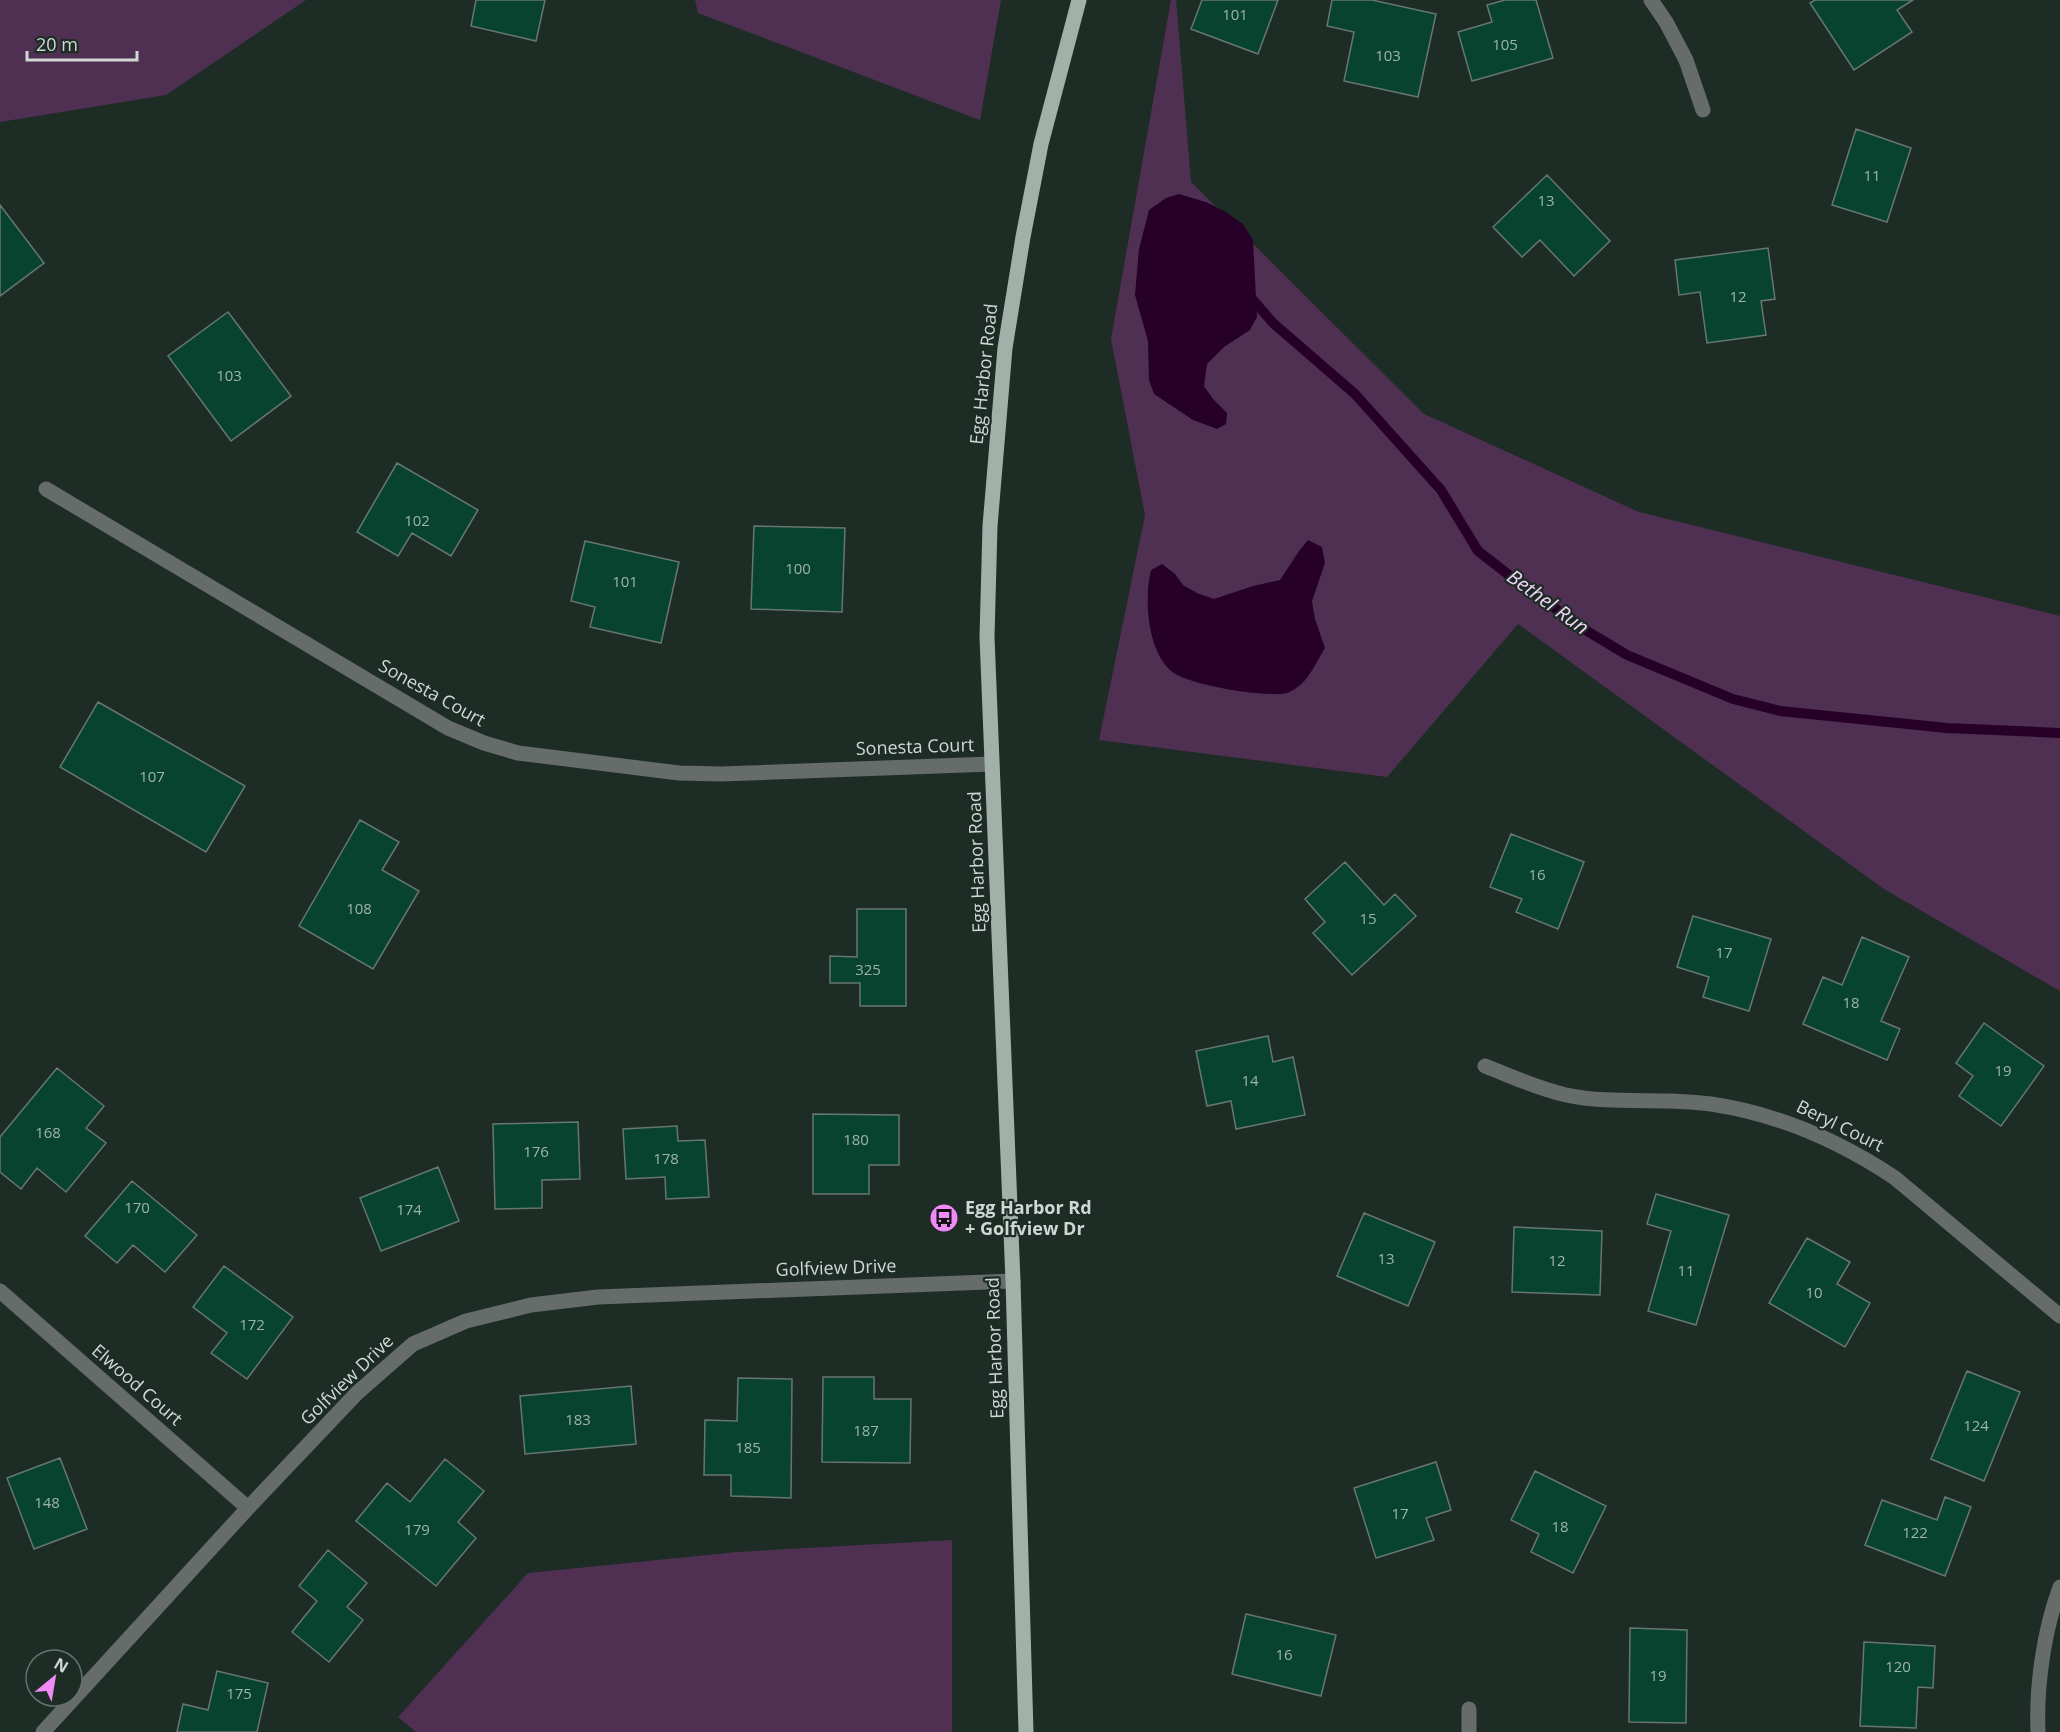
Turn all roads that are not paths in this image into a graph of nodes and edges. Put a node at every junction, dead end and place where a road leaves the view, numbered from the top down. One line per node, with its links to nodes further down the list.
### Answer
1 (1079, 0): 5 (main road, Egg Harbor Road)
2 (1651, 0): 3 (street)
3 (1702, 110)
4 (46, 489): 5 (street, Sonesta Court)
5 (992, 764): 7 (main road, Egg Harbor Road)
6 (1485, 1065): 9 (street, Beryl Court)
7 (1013, 1281): 10 (street, Golfview Drive); 14 (main road, Egg Harbor Road)
8 (0, 1291): 10 (street, Elwood Court)
9 (2060, 1316)
10 (248, 1508): 13 (street, Golfview Drive)
11 (2060, 1587): 16 (street)
12 (1469, 1709): 15 (street)
13 (43, 1732)
14 (1026, 1732)
15 (1469, 1732)
16 (2038, 1732)

